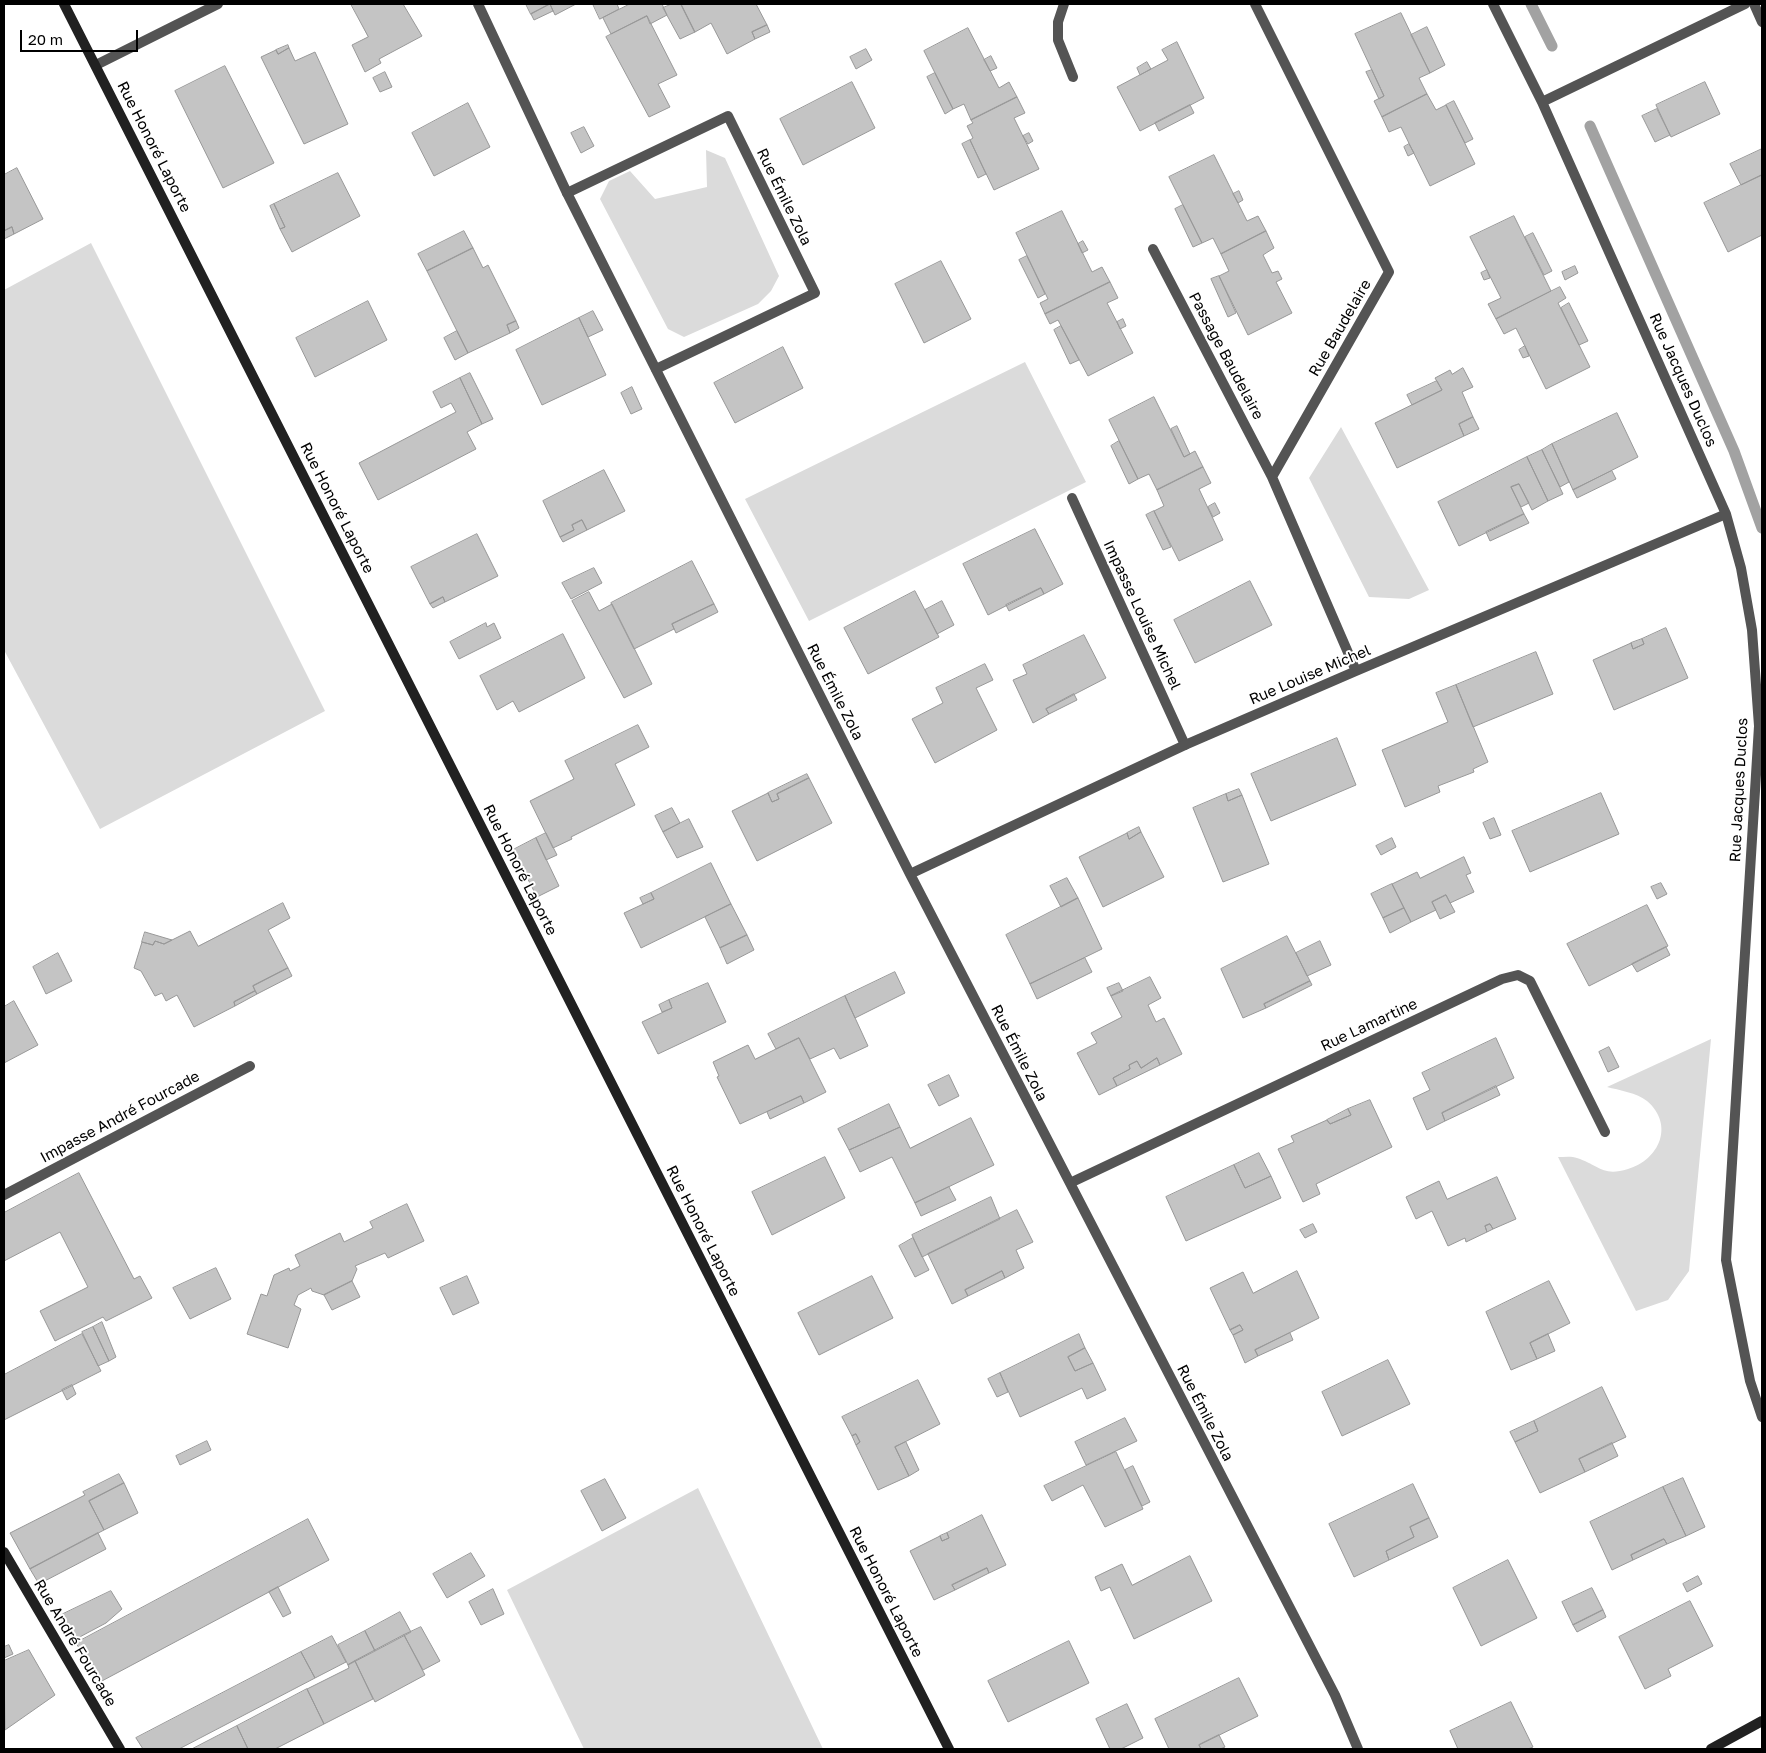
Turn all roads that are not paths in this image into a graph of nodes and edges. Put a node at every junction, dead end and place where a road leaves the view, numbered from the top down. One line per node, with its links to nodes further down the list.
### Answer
1 (64, 4): 10 (street, Rue Honoré Laporte)
2 (218, 4): 10 (street)
3 (478, 4): 13 (street, Rue Émile Zola)
4 (1064, 4): 11 (street)
5 (1255, 4): 16 (street, Rue Baudelaire)
6 (1493, 4): 12 (street, Rue Jacques Duclos)
7 (1745, 4): 12 (street)
8 (1754, 4): 9 (street)
9 (1762, 22)
10 (96, 65): 30 (street, Rue Honoré Laporte)
11 (1073, 77)
12 (1542, 102): 18 (street, Rue Jacques Duclos)
13 (567, 193): 15 (street, Rue Émile Zola); 15 (street, Rue Émile Zola)
14 (1153, 249): 16 (street, Passage Baudelaire)
15 (656, 369): 21 (street, Rue Émile Zola)
16 (1272, 477): 19 (street)
17 (1072, 498): 20 (street, Impasse Louise Michel)
18 (1726, 514): 19 (street, Rue Louise Michel); 26 (street, Rue Jacques Duclos)
19 (1356, 670): 20 (street, Rue Louise Michel)
20 (1185, 745): 21 (street, Rue Louise Michel)
21 (910, 874): 24 (street, Rue Émile Zola)
22 (250, 1066): 25 (street, Impasse André Fourcade)
23 (1605, 1132): 24 (street, Rue Lamartine)
24 (1070, 1183): 31 (street, Rue Émile Zola)
25 (4, 1195)
26 (1762, 1417)
27 (4, 1552): 29 (street, Rue André Fourcade)
28 (1762, 1721): 32 (street)
29 (120, 1749)
30 (949, 1749)
31 (1358, 1749)
32 (1711, 1749)

